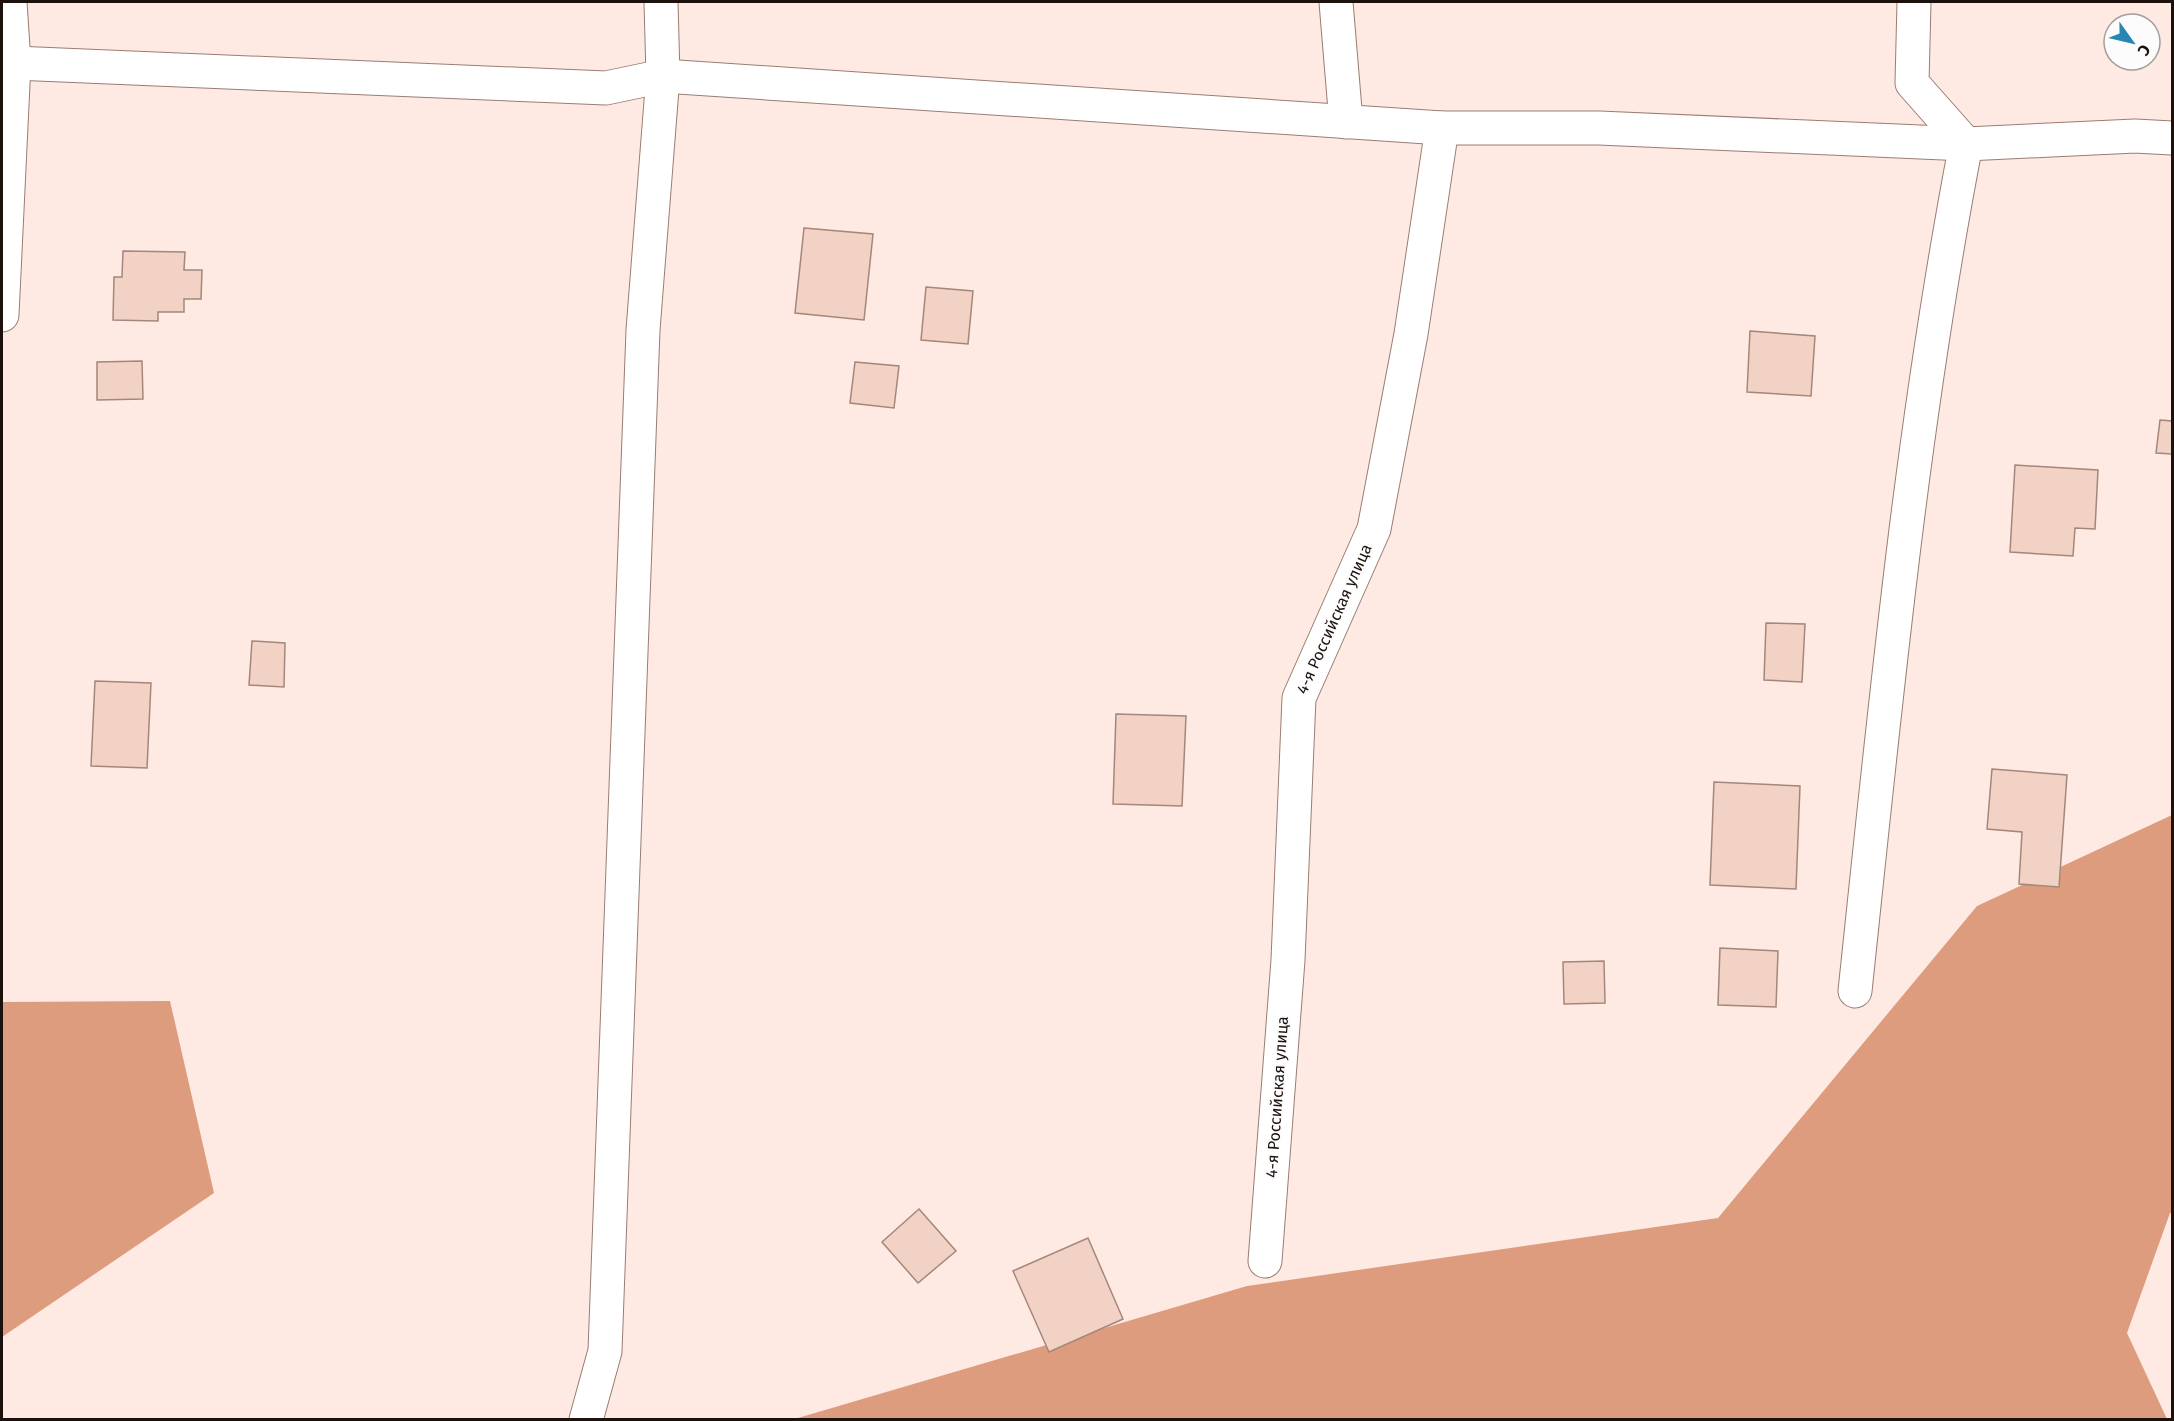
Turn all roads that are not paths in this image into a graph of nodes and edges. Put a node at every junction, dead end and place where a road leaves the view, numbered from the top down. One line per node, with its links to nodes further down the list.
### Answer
1 (10, 2): 5 (street)
2 (661, 2): 6 (street)
3 (1336, 2): 7 (street)
4 (1914, 2): 10 (street)
5 (14, 63): 6 (street); 11 (street)
6 (663, 76): 7 (street); 14 (street)
7 (1346, 122): 8 (street)
8 (1442, 128): 10 (street); 13 (street, 4-я Российская улица)
9 (2172, 138): 10 (street)
10 (1966, 144): 12 (street)
11 (2, 315)
12 (1854, 991)
13 (1266, 1261)
14 (586, 1419)

